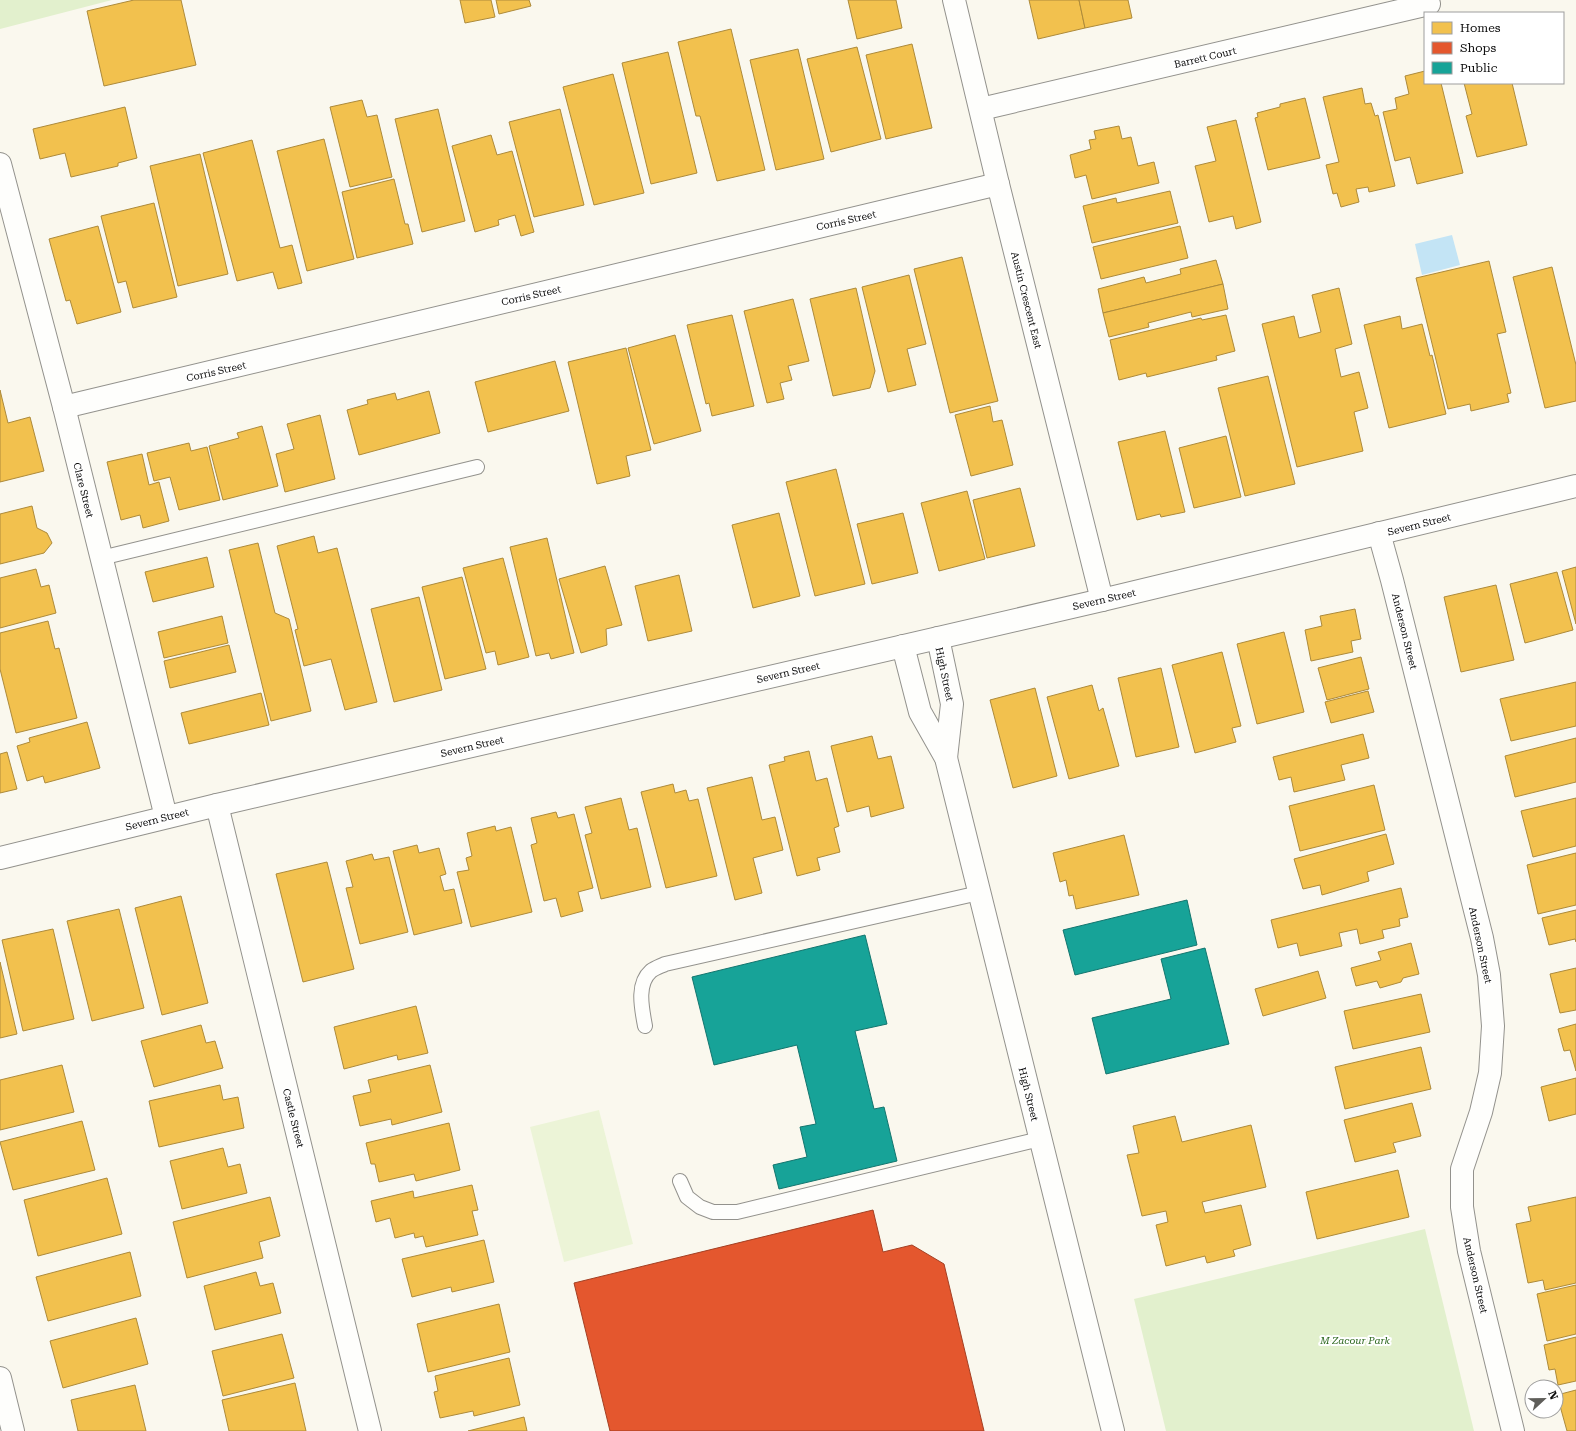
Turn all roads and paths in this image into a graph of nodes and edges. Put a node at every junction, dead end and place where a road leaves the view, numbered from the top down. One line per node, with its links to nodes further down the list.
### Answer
1 (954, 0): 3 (street, Austin Crescent East)
2 (1429, 4): 3 (street, Barrett Court)
3 (981, 109): 5 (street, Austin Crescent East)
4 (0, 164): 6 (street, Clare Street)
5 (998, 184): 6 (street, Corris Street); 11 (street, Austin Crescent East)
6 (64, 407): 10 (street, Clare Street)
7 (477, 467): 10 (lane)
8 (1576, 486): 9 (street, Severn Street)
9 (1379, 533): 11 (street, Severn Street); 26 (street, Anderson Street)
10 (101, 558): 16 (street, Clare Street)
11 (1102, 600): 12 (street, Severn Street)
12 (938, 638): 13 (street, Severn Street); 14 (street, High Street)
13 (903, 646): 14 (street, High Street); 15 (street, Severn Street)
14 (946, 758): 18 (street, High Street)
15 (217, 805): 16 (street, Severn Street); 24 (street, Castle Street)
16 (166, 817): 17 (street, Severn Street)
17 (0, 858)
18 (979, 893): 19 (lane); 20 (street, High Street)
19 (645, 1026)
20 (1040, 1139): 21 (lane); 25 (street, High Street)
21 (680, 1181)
22 (0, 1378): 23 (street)
23 (13, 1431)
24 (370, 1431)
25 (1112, 1431)
26 (1513, 1431)

